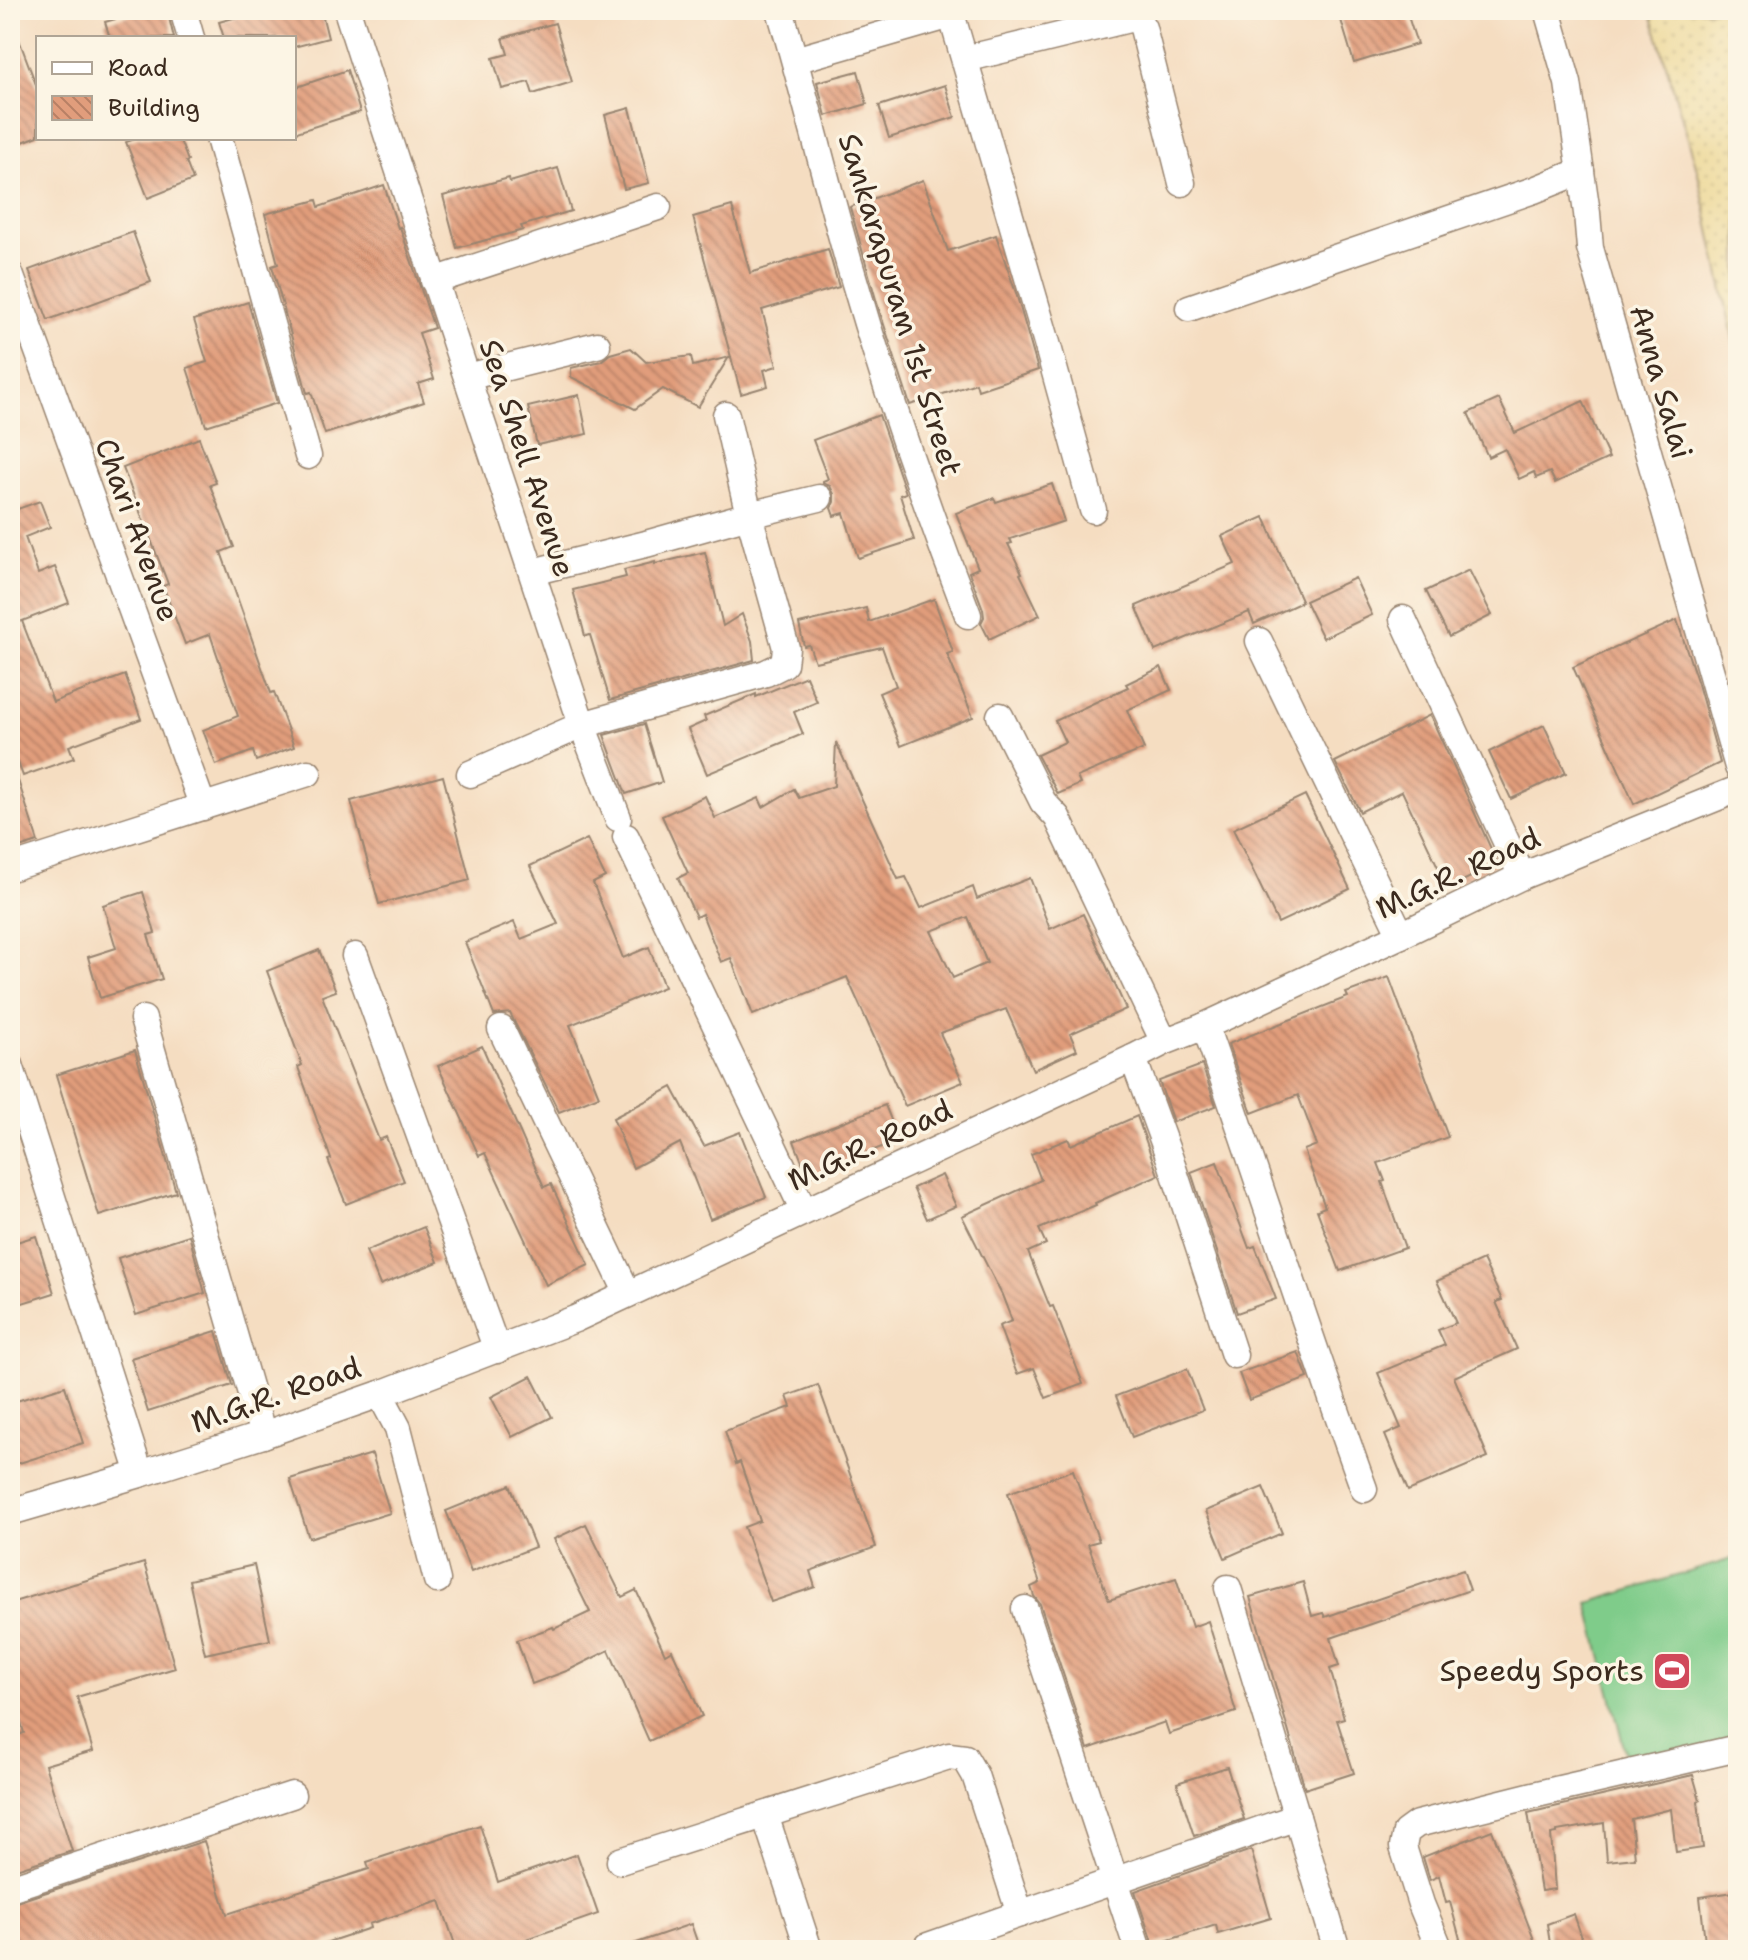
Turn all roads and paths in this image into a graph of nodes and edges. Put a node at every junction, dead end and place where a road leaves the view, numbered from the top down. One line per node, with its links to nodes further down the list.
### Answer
1 (183, 10): 6 (street)
2 (347, 10): 14 (street, Sea Shell Avenue)
3 (780, 10): 8 (street, Sankarapuram 1st Street)
4 (1547, 10): 10 (street, Anna Salai)
5 (950, 12): 7 (street); 8 (street)
6 (190, 36)
7 (965, 59): 11 (street); 21 (street)
8 (795, 60): 24 (street, Sankarapuram 1st Street)
9 (220, 140): 19 (street)
10 (1581, 171): 15 (street); 29 (street, Anna Salai)
11 (1182, 183)
12 (658, 207): 14 (street)
13 (10, 274): 33 (street, Chari Avenue)
14 (434, 281): 17 (street, Sea Shell Avenue)
15 (1189, 308)
16 (597, 345): 17 (street)
17 (467, 377): 23 (street, Sea Shell Avenue)
18 (726, 415): 22 (street)
19 (308, 456)
20 (819, 498): 22 (street)
21 (1093, 510)
22 (749, 515): 23 (street); 28 (street)
23 (532, 572): 28 (street, Sea Shell Avenue)
24 (968, 615)
25 (1403, 619): 35 (street)
26 (1259, 641): 36 (street)
27 (1000, 716): 41 (street)
28 (582, 725): 31 (street); 44 (street, Sea Shell Avenue)
29 (1738, 767)
30 (308, 773): 33 (street)
31 (470, 774)
32 (1738, 789): 35 (street, M.G.R. Road)
33 (203, 807): 34 (street)
34 (10, 868)
35 (1522, 876): 36 (street, M.G.R. Road)
36 (1401, 935): 39 (street, M.G.R. Road)
37 (355, 956): 46 (street)
38 (143, 1019): 49 (street)
39 (1205, 1026): 41 (street, M.G.R. Road); 51 (street)
40 (501, 1029): 45 (street)
41 (1164, 1042): 42 (street, M.G.R. Road)
42 (1133, 1058): 44 (street, M.G.R. Road); 47 (street)
43 (10, 1065): 50 (street)
44 (804, 1211): 45 (street, M.G.R. Road)
45 (628, 1294): 46 (street, M.G.R. Road)
46 (497, 1350): 48 (street, M.G.R. Road)
47 (1234, 1355)
48 (380, 1394): 49 (street, M.G.R. Road); 53 (street)
49 (263, 1435): 50 (street, M.G.R. Road)
50 (140, 1474): 52 (street, M.G.R. Road)
51 (1364, 1489)
52 (10, 1512)
53 (437, 1580)
54 (1228, 1588): 59 (street)
55 (1025, 1609): 61 (street)
56 (1738, 1748): 68 (street)
57 (292, 1795): 62 (street)
58 (765, 1815): 60 (street); 63 (street); 65 (street)
59 (1297, 1817): 61 (street); 67 (street)
60 (620, 1861)
61 (1116, 1880): 63 (street); 66 (street)
62 (10, 1888)
63 (1020, 1914): 64 (street)
64 (928, 1946)
65 (809, 1950)
66 (1138, 1950)
67 (1337, 1950)
68 (1440, 1950)

